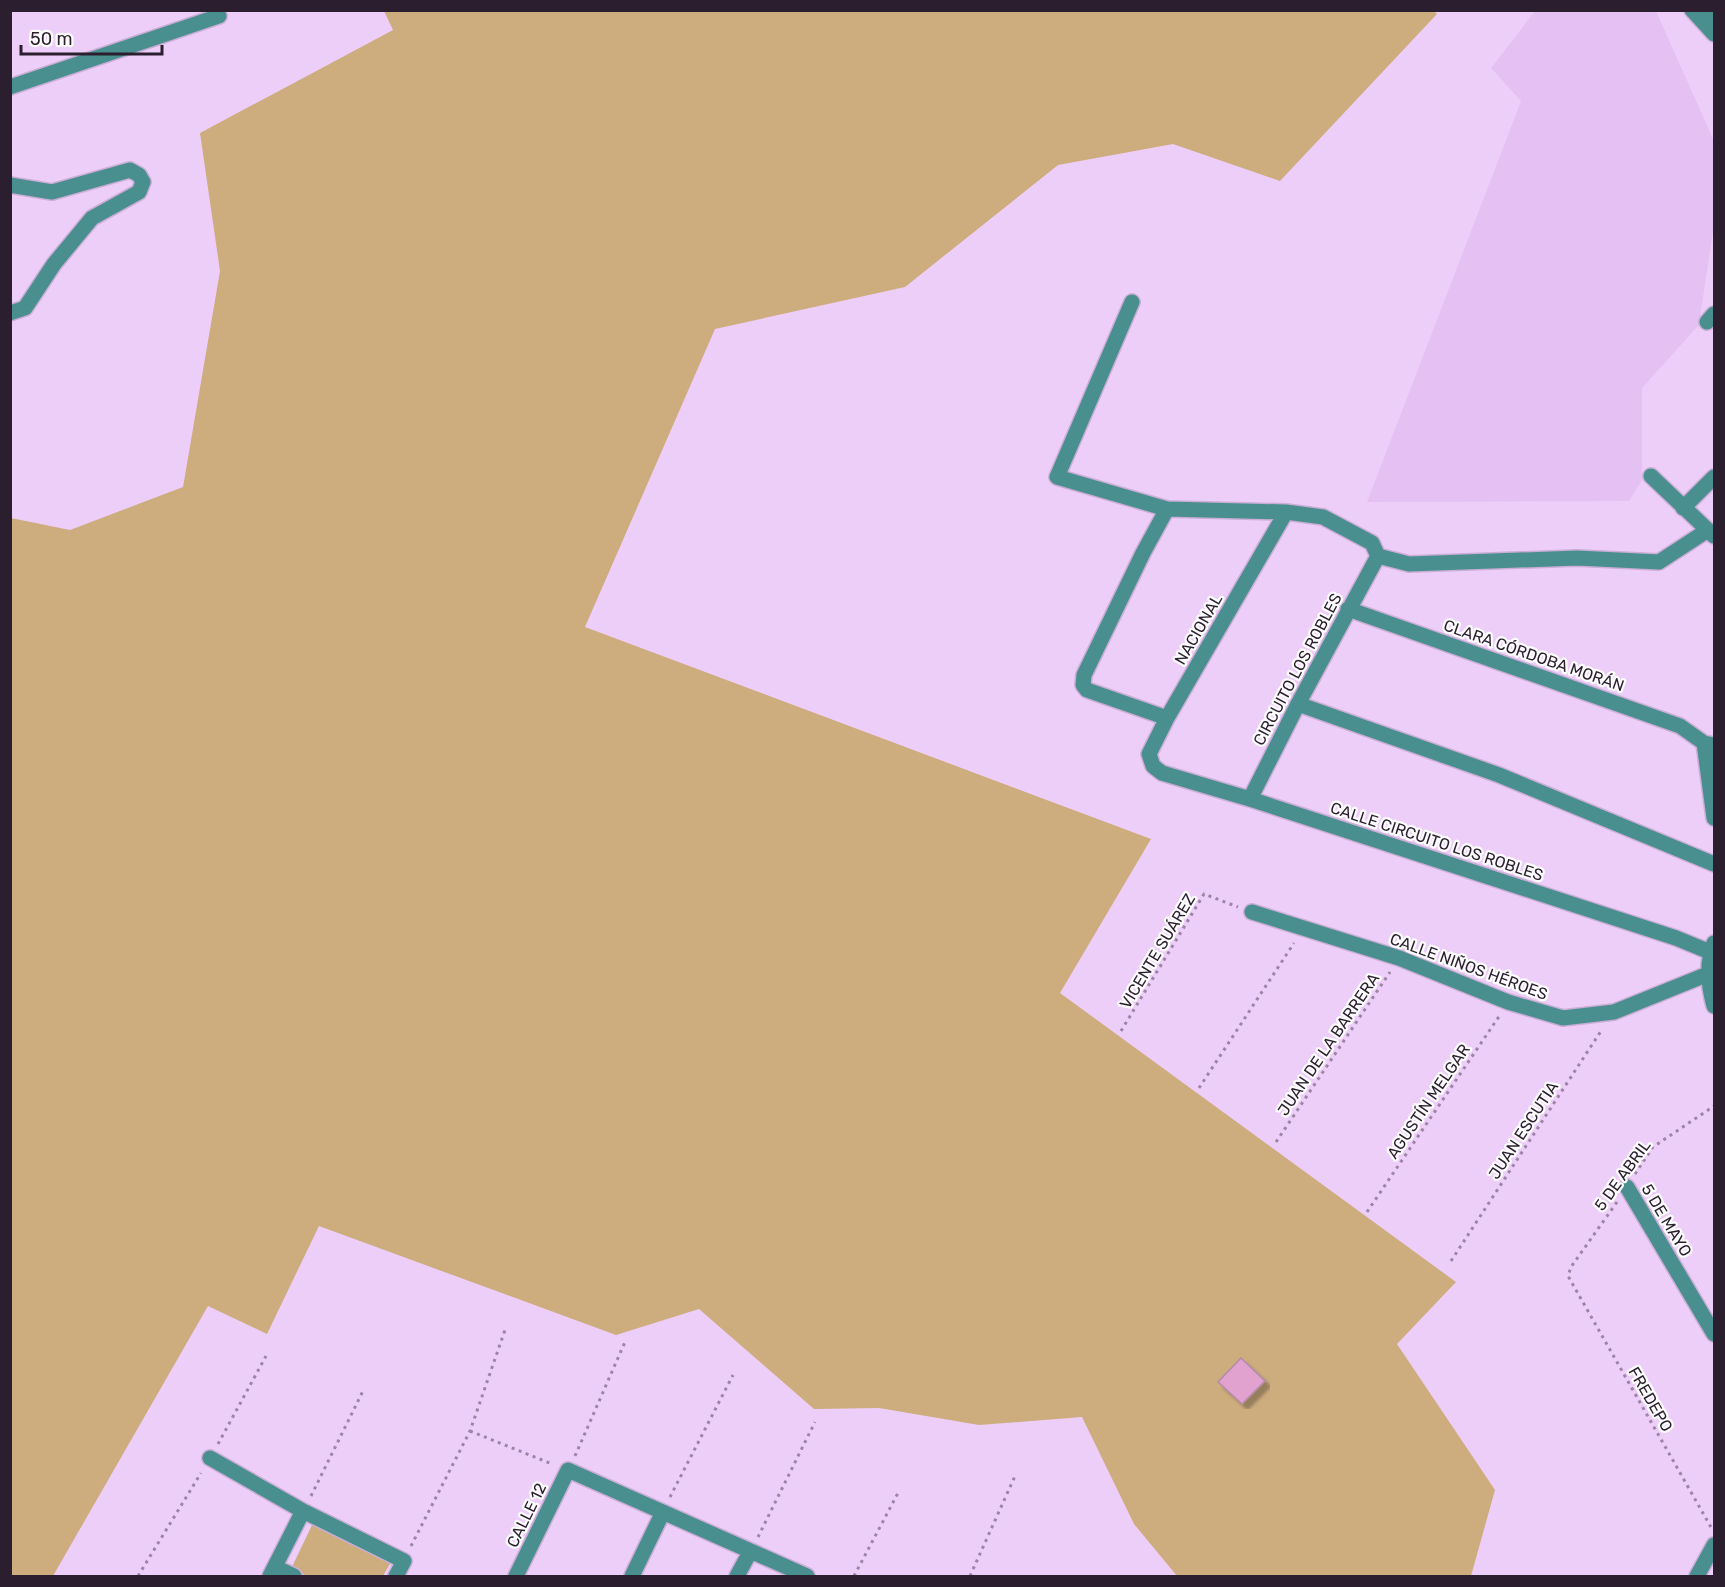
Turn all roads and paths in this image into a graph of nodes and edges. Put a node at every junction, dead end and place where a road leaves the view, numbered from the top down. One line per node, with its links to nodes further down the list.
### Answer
1 (1703, 14): 3 (street)
2 (219, 16): 4 (street)
3 (1714, 34)
4 (10, 87)
5 (10, 184): 7 (street)
6 (1132, 302): 11 (street)
7 (10, 313)
8 (1651, 476): 10 (street)
9 (1714, 477): 10 (street)
10 (1683, 508): 13 (street)
11 (1167, 509): 12 (street); 17 (street)
12 (1286, 512): 14 (street); 17 (street, NACIONAL)
13 (1711, 533): 14 (street)
14 (1378, 556): 15 (street, CIRCUITO LOS ROBLES)
15 (1348, 609): 16 (street, CIRCUITO LOS ROBLES); 18 (street, CLARA CÓRDOBA MORÁN)
16 (1298, 704): 20 (street, CIRCUITO LOS ROBLES); 22 (street)
17 (1167, 718): 19 (street, NACIONAL)
18 (1709, 744): 21 (street)
19 (1153, 766): 20 (street, CALLE CIRCUITO LOS ROBLES)
20 (1250, 798): 25 (street, CALLE CIRCUITO LOS ROBLES)
21 (1714, 818)
22 (1714, 864)
23 (1252, 912): 24 (street, CALLE NIÑOS HÉROES); 31 (path, VICENTE SUÁREZ)
24 (1303, 929): 26 (street, CALLE NIÑOS HÉROES); 32 (path)
25 (1712, 947): 27 (street)
26 (1399, 958): 28 (street, CALLE NIÑOS HÉROES); 34 (path, JUAN DE LA BARRERA)
27 (1708, 974): 29 (street); 30 (street, CALLE NIÑOS HÉROES)
28 (1508, 1002): 30 (street, CALLE NIÑOS HÉROES); 36 (path, AGUSTÍN MELGAR)
29 (1714, 1006)
30 (1614, 1012): 37 (path, JUAN ESCUTIA)
31 (1122, 1031)
32 (1199, 1088)
33 (1714, 1106): 35 (path, 5 DE ABRIL)
34 (1276, 1142)
35 (1627, 1187): 38 (path, 5 DE ABRIL); 40 (street, 5 DE MAYO)
36 (1367, 1212)
37 (1451, 1261)
38 (1568, 1276): 52 (path, FREDEPO)
39 (505, 1330): 45 (path)
40 (1714, 1334)
41 (625, 1342): 47 (path)
42 (733, 1375): 51 (path)
43 (363, 1391): 50 (path)
44 (815, 1422): 54 (path)
45 (470, 1431): 47 (path); 55 (path)
46 (210, 1458): 50 (street)
47 (568, 1470): 51 (street); 59 (street, CALLE 12)
48 (1015, 1476): 64 (path)
49 (898, 1493): 63 (path)
50 (303, 1511): 55 (street); 56 (street)
51 (663, 1512): 54 (street); 60 (street)
52 (1714, 1534)
53 (1714, 1545): 65 (street)
54 (750, 1552): 61 (street); 62 (street)
55 (404, 1561): 58 (street)
56 (273, 1572): 57 (street)
57 (294, 1576)
58 (396, 1576)
59 (516, 1576)
60 (632, 1576)
61 (736, 1576)
62 (807, 1576)
63 (854, 1576)
64 (970, 1576)
65 (1696, 1576)

